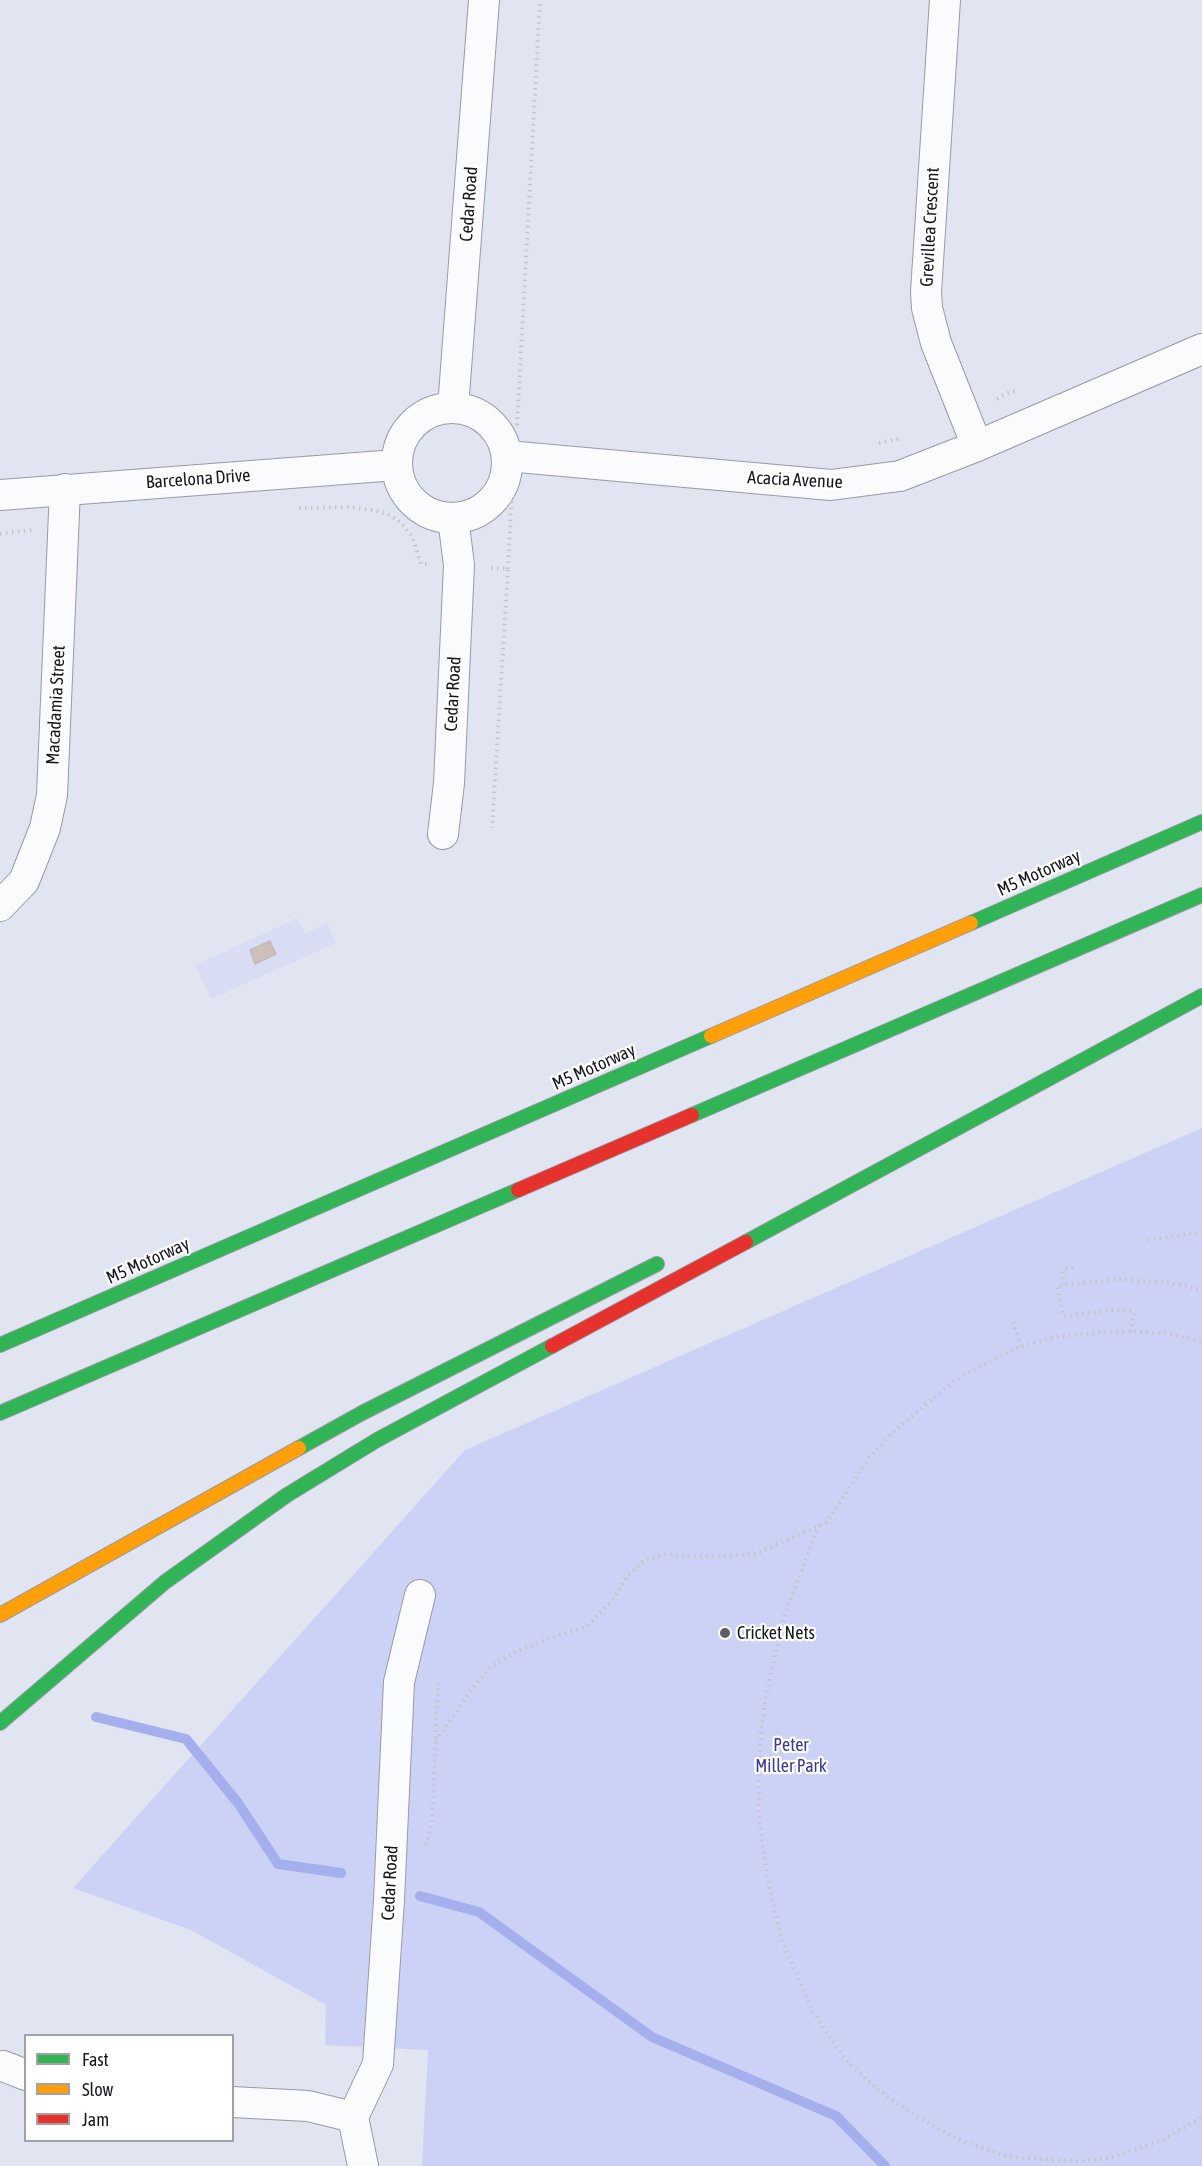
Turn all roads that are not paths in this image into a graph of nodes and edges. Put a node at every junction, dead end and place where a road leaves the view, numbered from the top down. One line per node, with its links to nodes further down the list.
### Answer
1 (484, 0): 4 (street, Cedar Road)
2 (945, 0): 5 (street, Grevillea Crescent)
3 (1202, 349): 5 (street, Acacia Avenue)
4 (453, 408): 6 (street); 7 (street)
5 (977, 446): 6 (street, Acacia Avenue)
6 (511, 457): 10 (street)
7 (396, 465): 8 (street, Barcelona Drive); 10 (street)
8 (65, 489): 9 (street, Barcelona Drive); 14 (street, Macadamia Street)
9 (0, 495)
10 (453, 518): 12 (street, Cedar Road)
11 (1202, 822): 19 (highway, M5 Motorway)
12 (443, 834)
13 (1202, 895): 20 (highway)
14 (0, 906)
15 (1202, 990): 17 (highway)
16 (1202, 996): 23 (highway)
17 (936, 1124)
18 (670, 1258): 22 (highway)
19 (0, 1345)
20 (0, 1413)
21 (420, 1595): 25 (street, Cedar Road)
22 (0, 1615)
23 (0, 1723)
24 (234, 2102): 25 (street)
25 (353, 2117): 26 (street)
26 (363, 2166)

